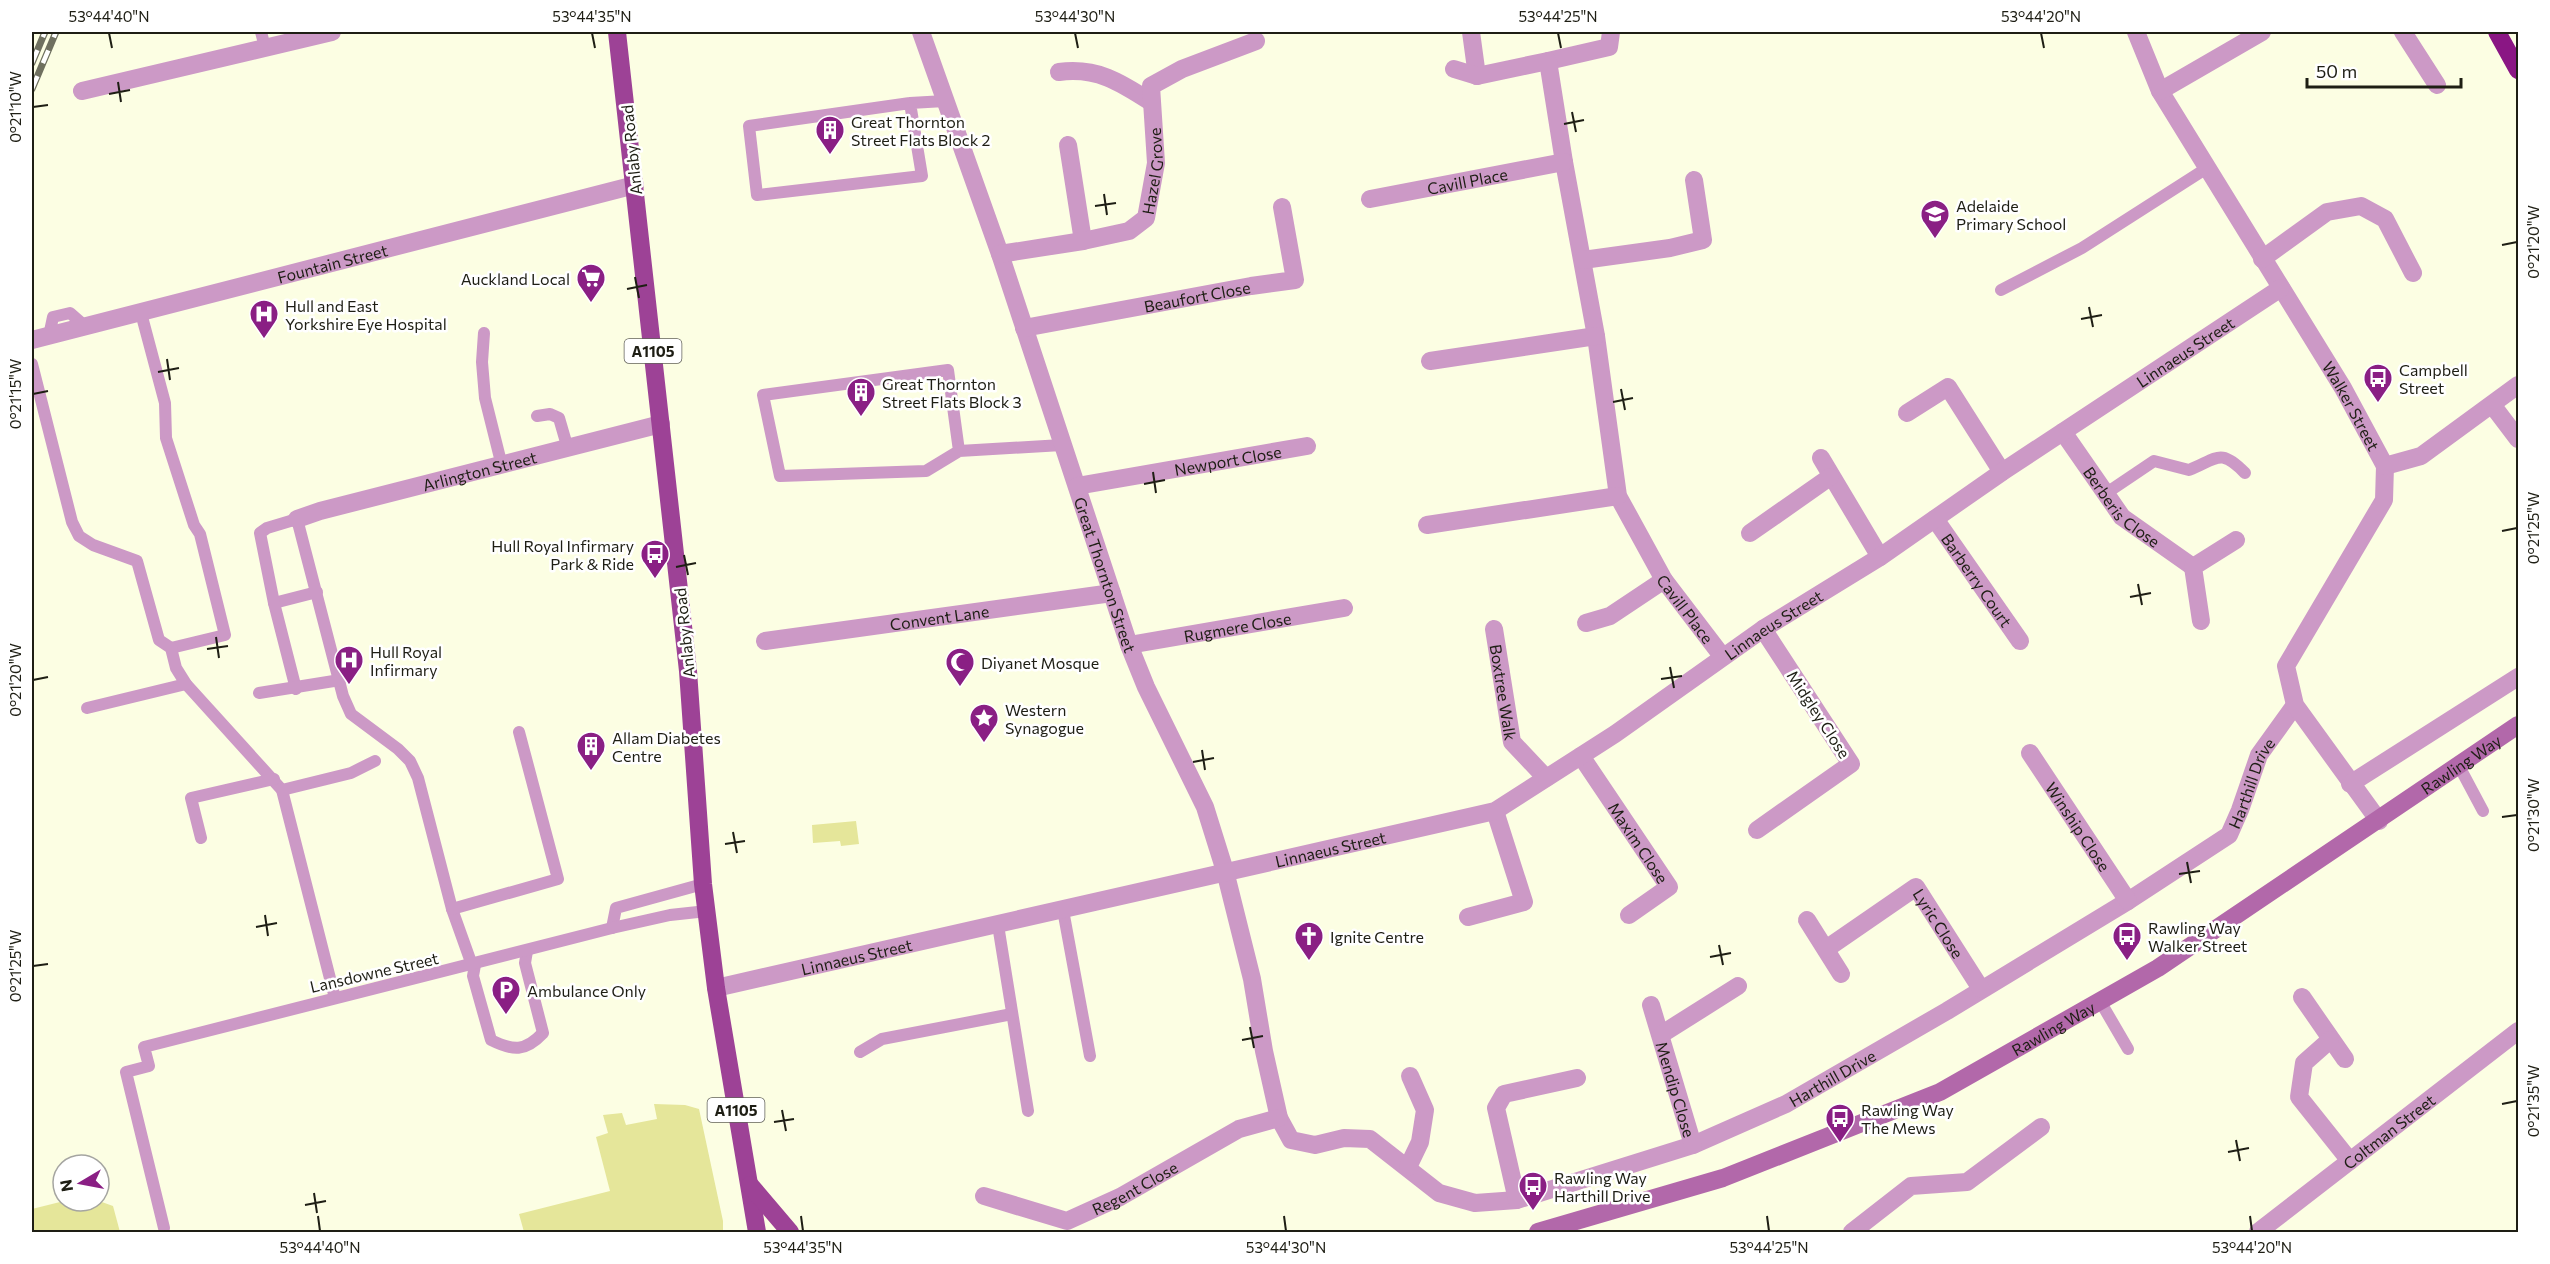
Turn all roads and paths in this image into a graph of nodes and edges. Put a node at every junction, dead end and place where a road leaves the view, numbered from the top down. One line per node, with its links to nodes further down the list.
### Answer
1 (326, 32): 10 (street)
2 (617, 32): 27 (main road, Anlaby Road / A1105)
3 (921, 32): 20 (street, Great Thornton Street)
4 (1471, 32): 16 (street)
5 (1611, 32): 12 (street)
6 (2136, 32): 19 (street, Walker Street)
7 (2262, 32): 19 (street)
8 (2403, 32): 17 (street)
9 (2497, 32): 14 (highway)
10 (263, 39): 18 (street)
11 (1256, 41): 21 (street, Hazel Grove)
12 (1548, 61): 16 (street); 24 (street, Cavill Place)
13 (1455, 69): 16 (street)
14 (2518, 70)
15 (1059, 72): 21 (street)
16 (1477, 76)
17 (2437, 85)
18 (82, 91)
19 (2160, 91): 25 (street, Walker Street)
20 (945, 101): 22 (lane); 31 (street, Great Thornton Street)
21 (1151, 102): 30 (street, Hazel Grove)
22 (910, 103): 22 (lane)
23 (1068, 144): 30 (street)
24 (1564, 162): 28 (street, Cavill Place); 33 (street, Cavill Place)
25 (2207, 168): 32 (street, Walker Street); 36 (lane)
26 (1694, 180): 33 (street)
27 (635, 185): 37 (street, Fountain Street); 48 (main road, Anlaby Road / A1105)
28 (1370, 200)
29 (1282, 207): 38 (street, Beaufort Close)
30 (1083, 241): 31 (street, Hazel Grove)
31 (1000, 254): 38 (street, Great Thornton Street)
32 (2262, 259): 34 (street); 35 (street, Walker Street)
33 (1583, 260): 40 (street, Cavill Place)
34 (2414, 273)
35 (2281, 288): 49 (street, Linnaeus Street); 57 (street, Walker Street)
36 (2001, 290)
37 (141, 313): 41 (street, Fountain Street); 83 (lane)
38 (1024, 328): 51 (street, Great Thornton Street)
39 (484, 333): 56 (lane)
40 (1596, 336): 42 (street); 63 (street, Cavill Place)
41 (40, 338)
42 (1430, 361)
43 (32, 364): 83 (lane)
44 (2518, 385): 45 (street)
45 (2493, 406): 50 (street); 57 (street)
46 (1906, 413): 58 (street)
47 (537, 416): 53 (lane)
48 (661, 424): 53 (street, Arlington Street); 107 (main road, Anlaby Road / A1105)
49 (2063, 432): 58 (street, Linnaeus Street); 62 (street, Berberis Close)
50 (2518, 438)
51 (1062, 444): 54 (lane); 61 (street, Great Thornton Street)
52 (1307, 446): 61 (street, Newport Close)
53 (568, 449): 56 (street, Arlington Street)
54 (958, 451): 54 (lane)
55 (1821, 458): 60 (street)
56 (502, 466): 64 (street, Arlington Street)
57 (2385, 466): 90 (street, Walker Street)
58 (2002, 472): 65 (street, Linnaeus Street)
59 (2245, 473): 62 (lane)
60 (1830, 477): 67 (street); 69 (street)
61 (1077, 486): 73 (street, Great Thornton Street)
62 (2105, 494): 70 (street, Berberis Close)
63 (1618, 496): 66 (street); 71 (street, Cavill Place)
64 (297, 519): 72 (lane); 74 (lane)
65 (1935, 519): 69 (street, Linnaeus Street); 81 (street, Barberry Court)
66 (1427, 525)
67 (1750, 533)
68 (2235, 540): 70 (street)
69 (1880, 557): 79 (street, Linnaeus Street)
70 (2193, 567): 76 (street)
71 (1664, 580): 77 (street); 84 (street, Cavill Place)
72 (317, 592): 74 (lane); 86 (lane)
73 (1112, 593): 80 (street, Convent Lane); 82 (street, Great Thornton Street)
74 (274, 603): 88 (lane)
75 (1344, 608): 82 (street, Rugmere Close)
76 (2201, 621)
77 (1586, 623)
78 (1494, 629): 98 (street, Boxtree Walk)
79 (1763, 629): 84 (street, Linnaeus Street); 104 (street, Midgley Close)
80 (765, 640)
81 (2020, 641)
82 (1129, 645): 106 (street, Great Thornton Street)
83 (171, 648): 87 (lane)
84 (1722, 656): 95 (street, Linnaeus Street)
85 (2518, 677): 99 (street)
86 (340, 680): 88 (lane); 109 (lane)
87 (186, 684): 91 (lane); 100 (lane)
88 (296, 689): 89 (lane)
89 (259, 693)
90 (2295, 705): 99 (street, Walker Street); 108 (street, Harthill Drive)
91 (87, 708)
92 (2518, 725): 97 (street, Rawling Way)
93 (519, 732): 109 (lane)
94 (2030, 753): 108 (street, Winship Close)
95 (1581, 756): 98 (street, Linnaeus Street); 112 (street, Maxim Close)
96 (375, 761): 100 (lane)
97 (2459, 766): 101 (lane); 103 (street, Rawling Way)
98 (1546, 778): 102 (street, Linnaeus Street)
99 (2350, 784): 103 (street, Walker Street)
100 (278, 785): 105 (lane); 125 (lane)
101 (2483, 810)
102 (1495, 811): 106 (street, Linnaeus Street); 113 (street)
103 (2379, 821): 126 (street, Rawling Way)
104 (1757, 830)
105 (201, 838)
106 (1225, 872): 110 (street, Linnaeus Street); 139 (street, Great Thornton Street)
107 (703, 884): 111 (main road, Anlaby Road / A1105); 116 (lane)
108 (2128, 901): 123 (street, Harthill Drive)
109 (452, 909): 119 (lane)
110 (1063, 910): 115 (street, Linnaeus Street); 134 (lane)
111 (707, 911): 116 (lane, Lansdowne Street); 122 (main road, Anlaby Road / A1105)
112 (1629, 915)
113 (1468, 917)
114 (1807, 920): 117 (street)
115 (998, 925): 122 (street, Linnaeus Street); 128 (lane)
116 (612, 928): 118 (lane, Lansdowne Street)
117 (1826, 949): 120 (street); 123 (street, Lyric Close)
118 (527, 951): 119 (lane, Lansdowne Street); 119 (lane)
119 (473, 965): 125 (lane, Lansdowne Street)
120 (1842, 974)
121 (1738, 986): 130 (street, Mendip Close)
122 (716, 988): 144 (main road, Anlaby Road / A1105)
123 (1981, 988): 141 (street, Harthill Drive)
124 (2302, 997): 131 (street)
125 (335, 998): 147 (lane, Lansdowne Street)
126 (2100, 1001): 132 (lane); 150 (street, Rawling Way)
127 (1651, 1005): 130 (street, Mendip Close)
128 (1012, 1014): 133 (lane); 138 (lane)
129 (2518, 1031): 142 (street, Coltman Street)
130 (1662, 1034): 141 (street, Mendip Close)
131 (2330, 1040): 135 (street); 142 (street)
132 (2128, 1049)
133 (860, 1052)
134 (1090, 1056)
135 (2345, 1059)
136 (1410, 1076): 143 (street)
137 (1578, 1078): 146 (street)
138 (1028, 1111)
139 (1278, 1118): 143 (street, Harthill Drive); 145 (street, Regent Close)
140 (2042, 1127): 151 (street)
141 (1693, 1144): 146 (street, Harthill Drive)
142 (2350, 1161): 152 (street, Coltman Street)
143 (1407, 1167): 146 (street, Harthill Drive)
144 (748, 1183): 148 (main road, Anlaby Road / A1105); 149 (main road)
145 (984, 1196)
146 (1517, 1200)
147 (164, 1228)
148 (757, 1233)
149 (790, 1233)
150 (1538, 1233)
151 (1852, 1233)
152 (2258, 1233)

